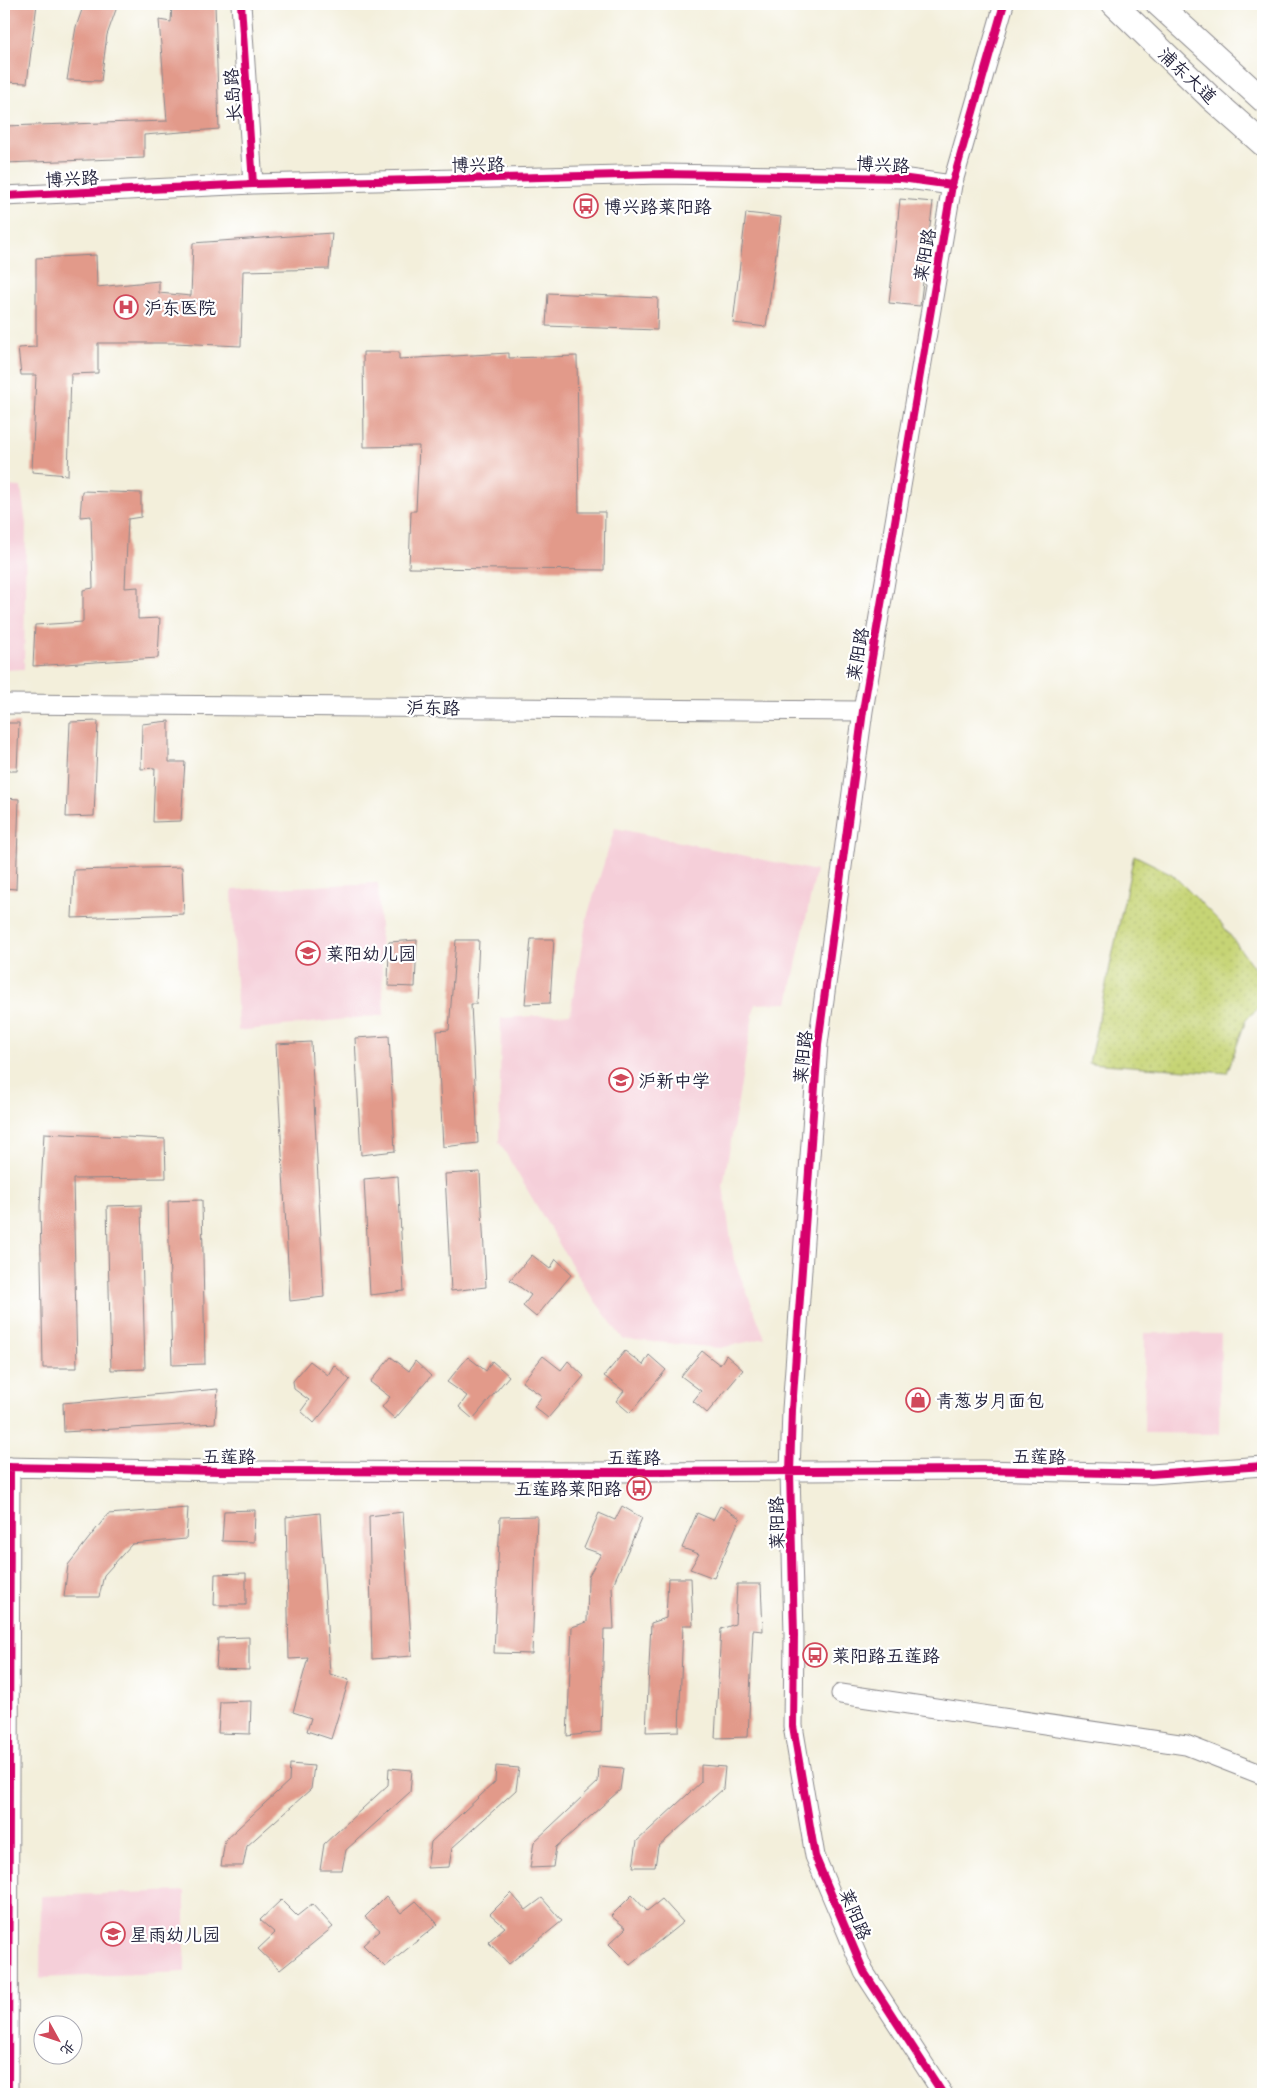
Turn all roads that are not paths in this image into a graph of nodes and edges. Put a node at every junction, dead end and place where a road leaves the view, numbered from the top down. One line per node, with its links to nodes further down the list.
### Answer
1 (241, 4): 7 (street, 长岛路)
2 (1004, 4): 8 (street, 莱阳路)
3 (1114, 4): 6 (main road, 浦东大道)
4 (1158, 4): 5 (main road, 浦东大道)
5 (1263, 100)
6 (1263, 144)
7 (253, 184): 8 (street, 博兴路); 9 (street, 博兴路)
8 (952, 185): 11 (street, 莱阳路)
9 (4, 196)
10 (4, 704): 11 (street, 沪东路)
11 (863, 711): 14 (street, 莱阳路)
12 (1263, 1466): 14 (street, 五莲路)
13 (7, 1467): 14 (street, 五莲路); 17 (street)
14 (790, 1472): 18 (street, 莱阳路)
15 (841, 1694): 16 (street)
16 (1263, 1775)
17 (8, 2094)
18 (944, 2094)

